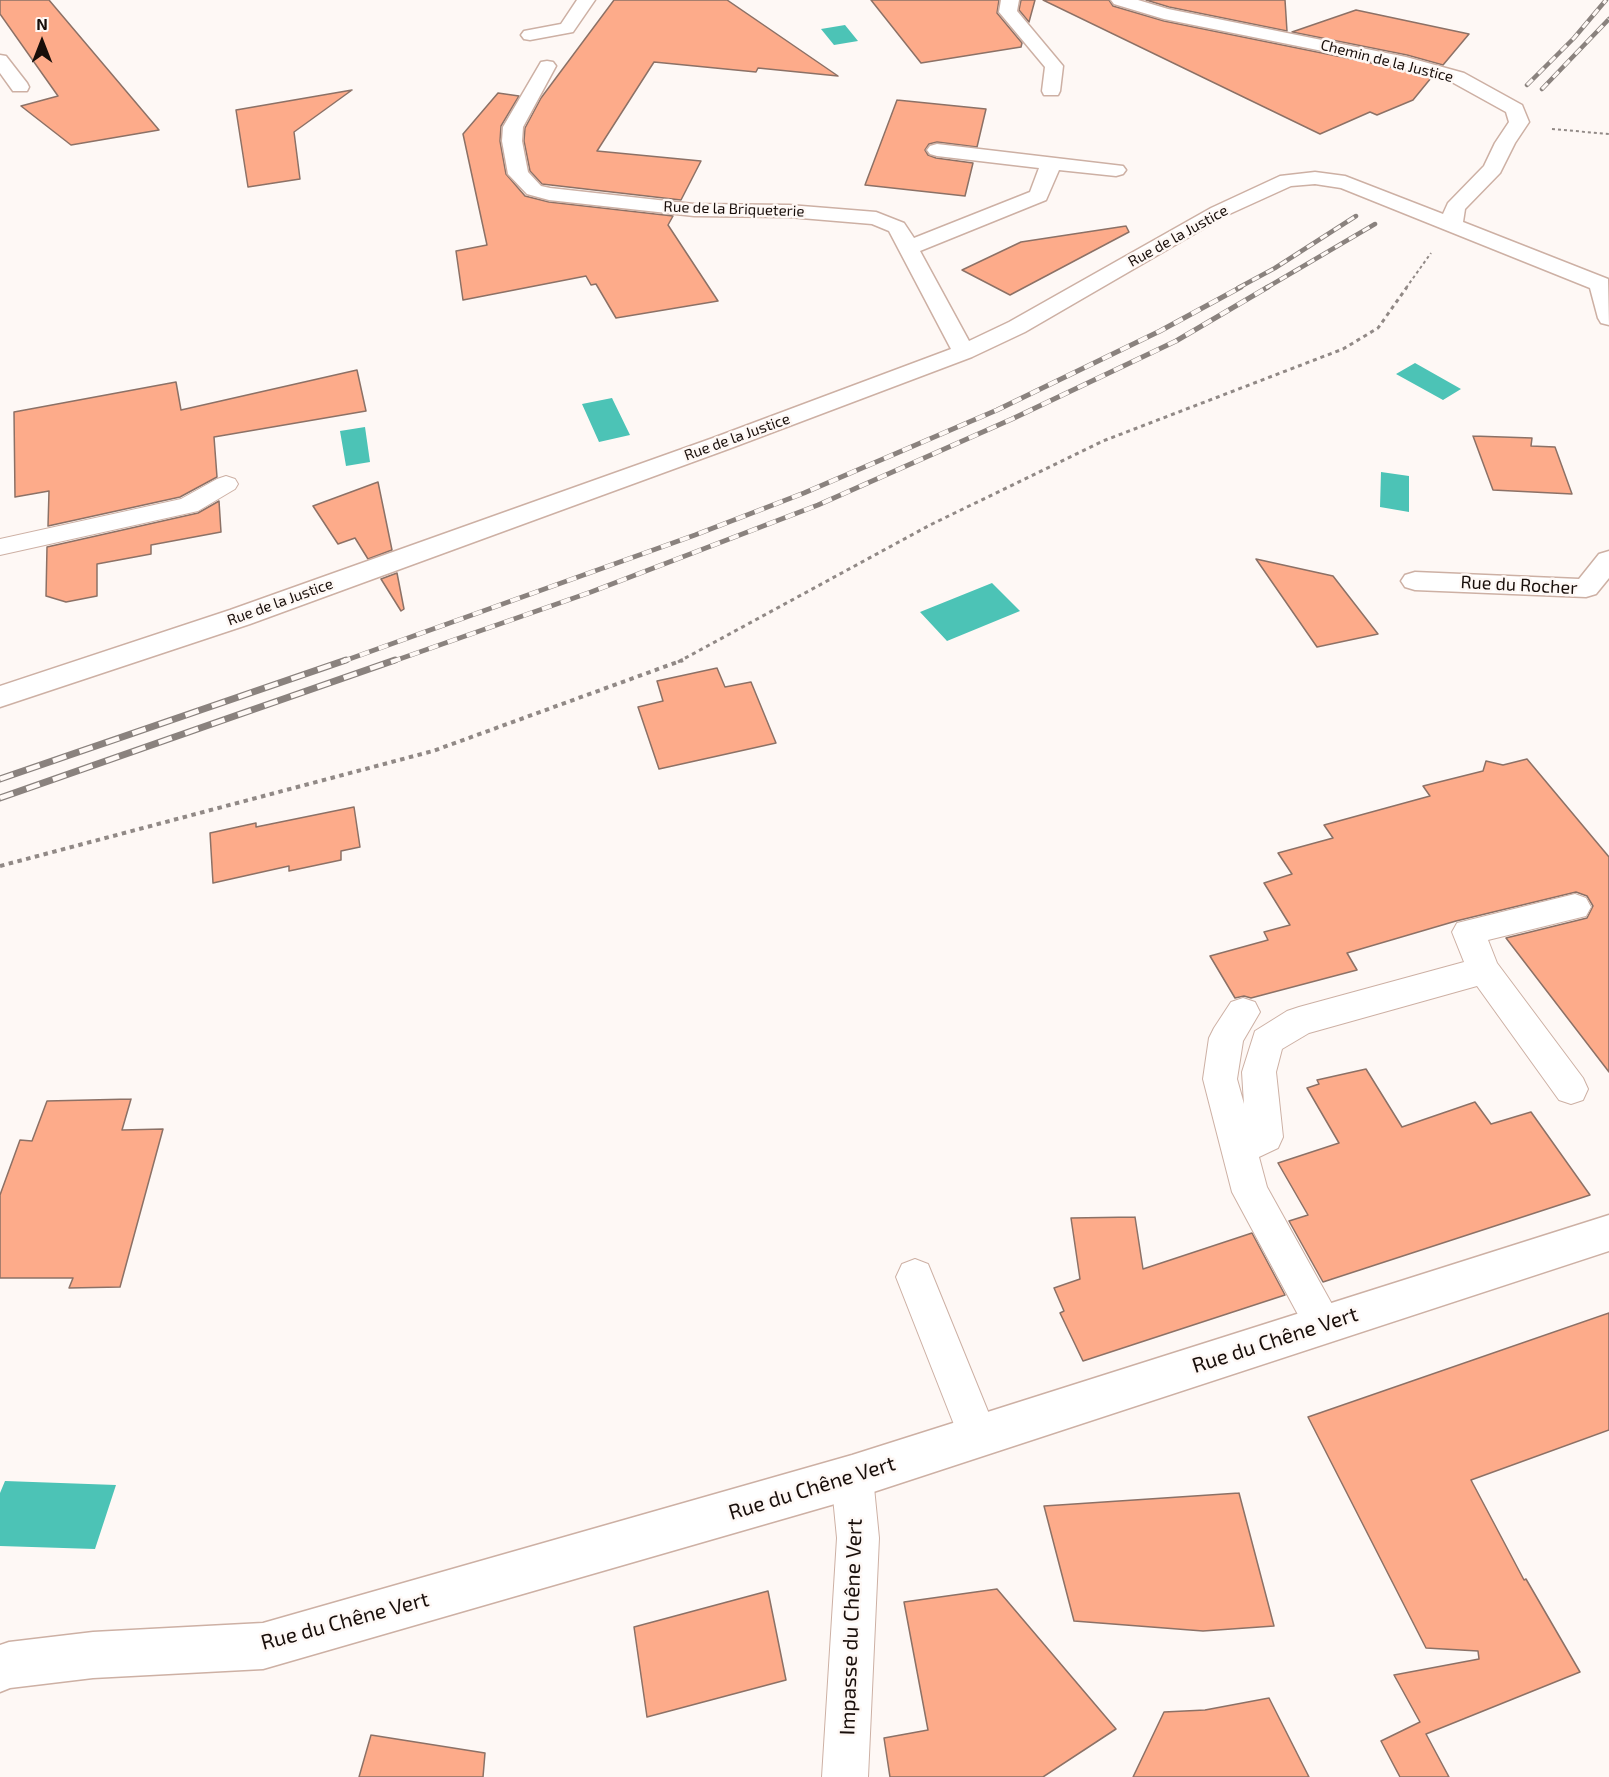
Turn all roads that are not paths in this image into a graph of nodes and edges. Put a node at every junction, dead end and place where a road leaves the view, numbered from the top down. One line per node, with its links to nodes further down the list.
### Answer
1 (586, 0): 4 (street)
2 (1010, 0): 8 (street)
3 (1119, 0): 12 (street, Chemin de la Justice)
4 (530, 35)
5 (0, 60): 7 (street)
6 (547, 66): 13 (street, Rue de la Briqueterie)
7 (20, 87)
8 (1052, 91)
9 (936, 150): 10 (street)
10 (1051, 163): 11 (street); 13 (street)
11 (1116, 170)
12 (1452, 223): 14 (street); 15 (street, Rue de la Justice)
13 (908, 248): 15 (street, Rue de la Briqueterie)
14 (1609, 318)
15 (964, 352): 20 (street, Rue de la Justice)
16 (226, 484): 17 (lane)
17 (0, 548)
18 (1609, 561): 19 (street, Rue du Rocher)
19 (1415, 581)
20 (0, 697)
21 (1575, 907): 22 (lane)
22 (1484, 970): 24 (lane); 25 (lane)
23 (1243, 1012): 25 (lane)
24 (1570, 1089)
25 (1239, 1149): 28 (lane)
26 (1609, 1233): 28 (street, Rue du Chêne Vert)
27 (915, 1276): 29 (lane)
28 (1324, 1324): 29 (street, Rue du Chêne Vert)
29 (978, 1436): 30 (street, Rue du Chêne Vert)
30 (852, 1478): 31 (street, Rue du Chêne Vert); 32 (lane, Impasse du Chêne Vert)
31 (0, 1669)
32 (845, 1777)

